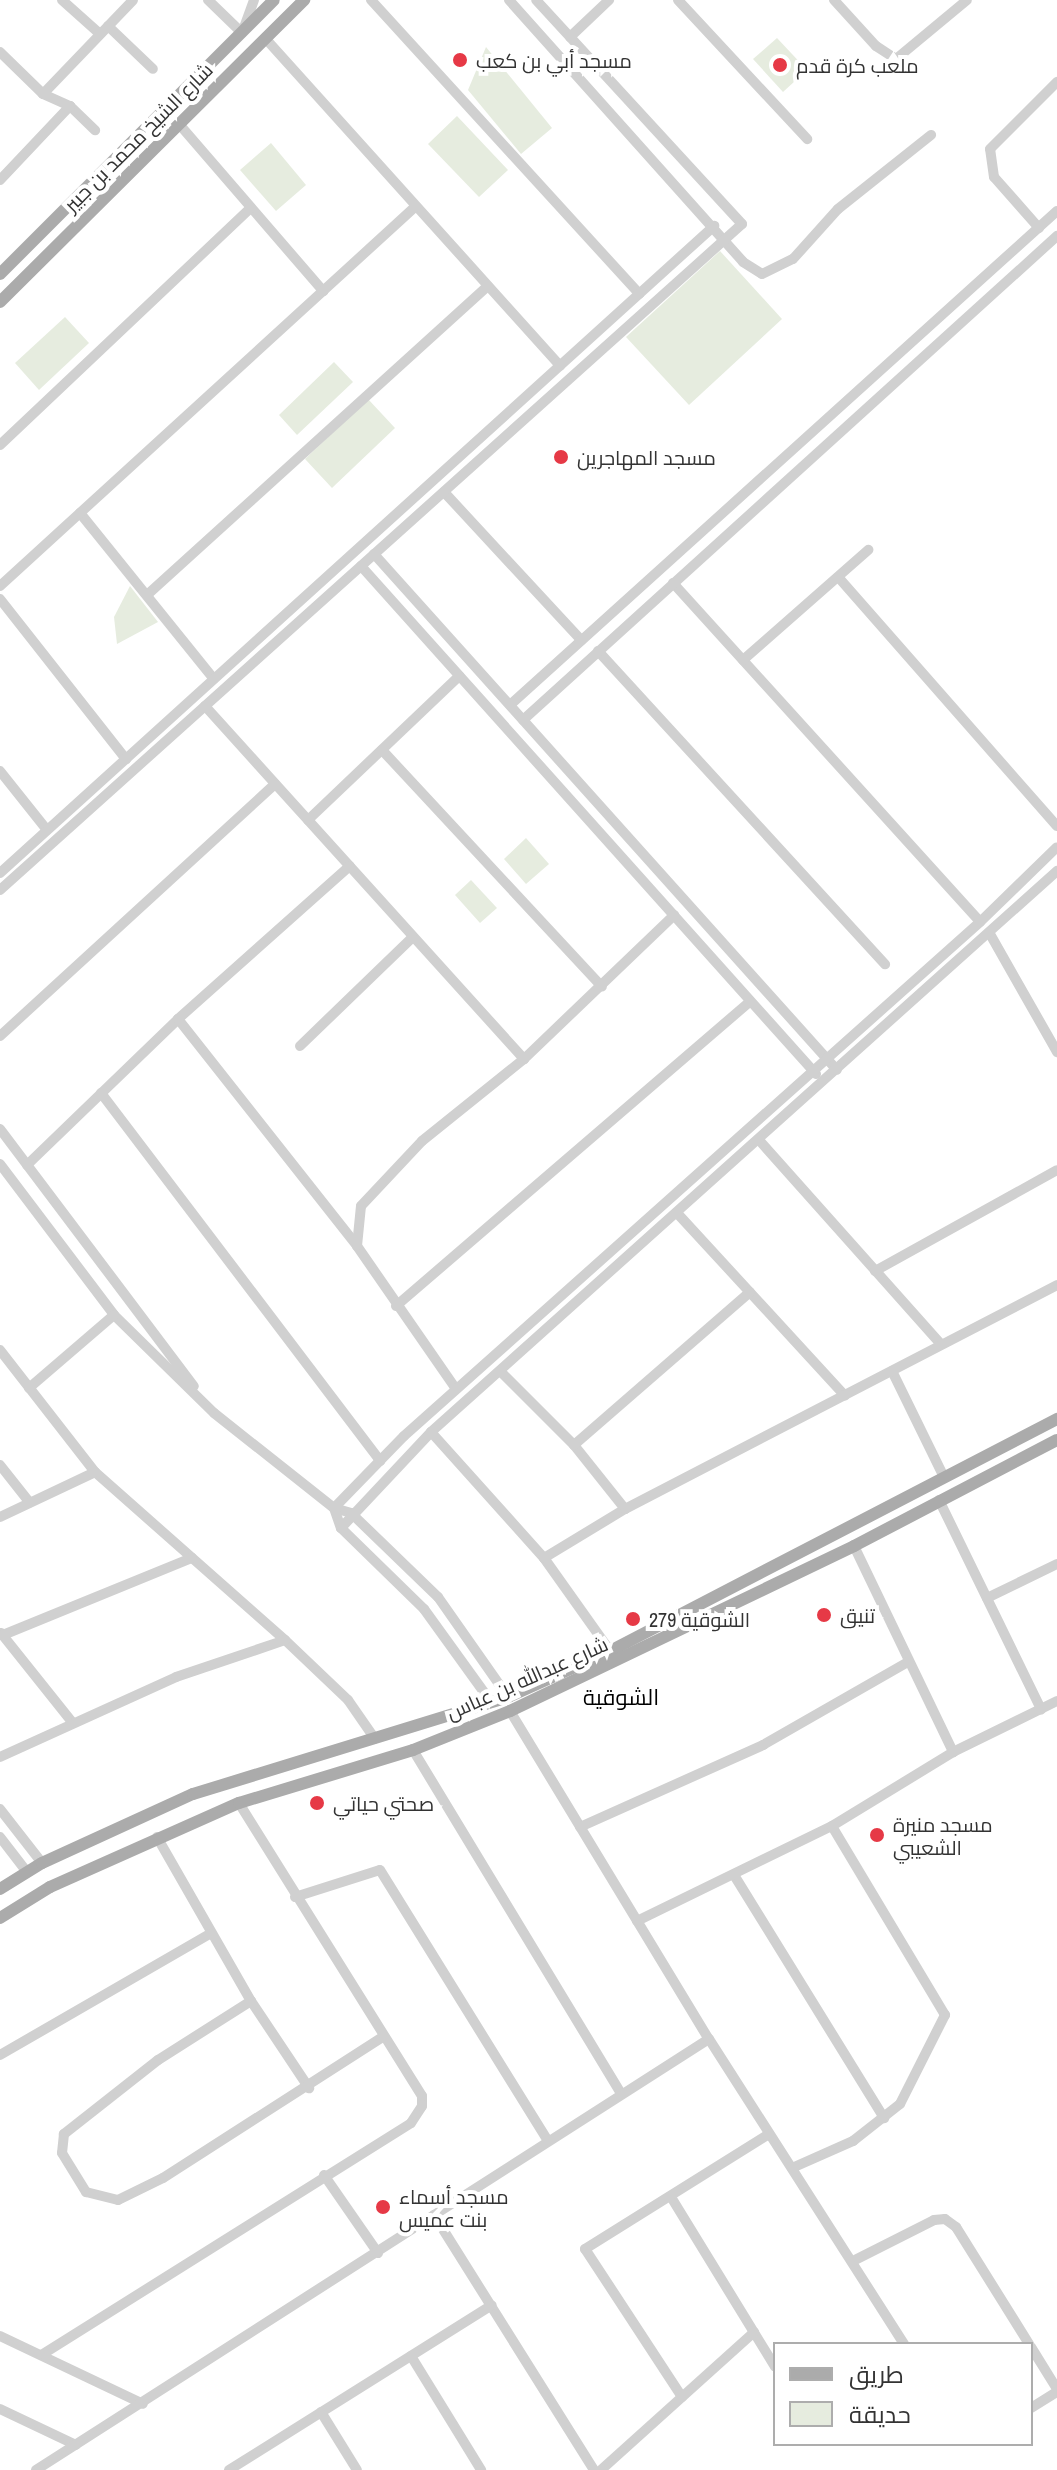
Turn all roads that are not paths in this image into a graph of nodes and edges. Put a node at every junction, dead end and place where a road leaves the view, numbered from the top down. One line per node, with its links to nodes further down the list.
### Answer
1 (62, 0): 14 (street)
2 (133, 0): 14 (street)
3 (208, 0): 15 (street)
4 (254, 0): 15 (street)
5 (274, 0): 15 (main road, شارع الشيخ محمد بن جبير)
6 (304, 0): 17 (main road, شارع الشيخ محمد بن جبير)
7 (371, 0): 39 (street)
8 (509, 0): 31 (street)
9 (536, 0): 16 (street)
10 (609, 0): 16 (street)
11 (678, 0): 26 (street)
12 (834, 0): 13 (street)
13 (967, 0)
14 (104, 30): 19 (street); 21 (street)
15 (242, 33): 35 (main road, شارع الشيخ محمد بن جبير)
16 (570, 37): 34 (street)
17 (265, 38): 23 (main road, شارع الشيخ محمد بن جبير); 28 (street)
18 (0, 52): 21 (street)
19 (153, 69)
20 (1057, 82): 32 (street)
21 (43, 94): 22 (street)
22 (70, 106): 24 (street); 27 (street)
23 (179, 124): 29 (street); 37 (main road, شارع الشيخ محمد بن جبير)
24 (95, 130)
25 (931, 135): 34 (street)
26 (807, 139)
27 (0, 180)
28 (416, 206): 36 (street); 38 (street)
29 (251, 208): 38 (street); 42 (street)
30 (1057, 211): 32 (street)
31 (714, 226): 34 (street); 39 (street)
32 (1039, 228): 53 (street)
33 (1057, 236): 49 (street)
34 (726, 238): 43 (street)
35 (0, 274): 37 (main road)
36 (488, 286): 41 (street); 51 (street)
37 (13, 289): 40 (main road, شارع الشيخ محمد بن جبير)
38 (323, 291): 44 (street)
39 (639, 294): 41 (street)
40 (0, 302)
41 (560, 366): 57 (street)
42 (0, 445)
43 (444, 492): 46 (street); 53 (street)
44 (80, 513): 50 (street); 51 (street)
45 (868, 550): 48 (street)
46 (374, 554): 47 (street); 58 (street)
47 (361, 566): 56 (street); 59 (street)
48 (839, 578): 55 (street); 66 (street)
49 (673, 583): 54 (street); 55 (street)
50 (0, 586)
51 (147, 595): 57 (street)
52 (0, 599): 62 (street)
53 (581, 640): 58 (street)
54 (598, 651): 60 (street); 77 (street)
55 (743, 660): 74 (street)
56 (459, 676): 61 (street); 73 (street)
57 (214, 679): 62 (street)
58 (510, 705): 60 (street)
59 (205, 706): 64 (street); 72 (street)
60 (523, 720): 85 (street)
61 (382, 750): 65 (street); 78 (street)
62 (126, 759): 67 (street)
63 (0, 771): 67 (street)
64 (275, 784): 65 (street); 81 (street)
65 (308, 820): 69 (street)
66 (1057, 826)
67 (47, 830): 71 (street)
68 (1057, 847): 74 (street)
69 (350, 866): 76 (street); 80 (street)
70 (1057, 871): 75 (street)
71 (0, 873)
72 (0, 890)
73 (674, 915): 78 (street); 79 (street)
74 (980, 922): 85 (street)
75 (990, 934): 82 (street); 86 (street)
76 (412, 938): 83 (street); 84 (street)
77 (885, 964)
78 (602, 987): 84 (street)
79 (750, 1001): 87 (street); 100 (street)
80 (178, 1019): 89 (street); 96 (street)
81 (0, 1036)
82 (1056, 1045)
83 (300, 1046)
84 (524, 1059): 96 (street)
85 (827, 1059): 86 (street); 87 (street)
86 (837, 1070): 88 (street)
87 (813, 1072): 88 (street); 107 (street)
88 (824, 1082): 91 (street)
89 (101, 1093): 93 (street); 114 (street)
90 (0, 1129): 93 (street)
91 (759, 1140): 95 (street); 97 (street)
92 (0, 1164): 101 (street)
93 (27, 1165): 109 (street)
94 (1057, 1170): 97 (street)
95 (677, 1213): 99 (street); 104 (street)
96 (357, 1246): 100 (street)
97 (875, 1271): 102 (street)
98 (1057, 1285): 102 (street)
99 (750, 1292): 108 (street); 113 (street)
100 (396, 1306): 107 (street)
101 (114, 1315): 106 (street); 109 (street)
102 (941, 1344): 105 (street)
103 (0, 1350): 106 (street)
104 (500, 1371): 111 (street); 113 (street)
105 (892, 1371): 108 (street); 117 (street)
106 (29, 1388): 116 (street)
107 (456, 1389): 114 (street)
108 (845, 1396): 121 (street)
109 (214, 1413): 120 (street)
110 (1057, 1419): 117 (main road, شارع عبدالله بن عباس)
111 (431, 1432): 122 (street); 127 (street)
112 (1057, 1440): 118 (main road, شارع عبدالله بن عباس)
113 (574, 1445): 121 (street)
114 (380, 1461): 120 (street)
115 (0, 1465): 119 (street)
116 (95, 1472): 119 (street); 126 (street)
117 (944, 1477): 132 (main road, شارع عبدالله بن عباس)
118 (939, 1500): 125 (main road, شارع عبدالله بن عباس); 129 (street)
119 (30, 1503): 123 (street)
120 (334, 1508): 122 (street); 124 (street)
121 (625, 1509): 127 (street)
122 (351, 1513): 124 (street); 134 (street)
123 (0, 1517)
124 (341, 1528): 136 (street)
125 (854, 1546): 133 (street); 138 (main road, شارع عبدالله بن عباس)
126 (192, 1558): 130 (street); 131 (street)
127 (544, 1558): 132 (street)
128 (1057, 1564): 129 (street)
129 (987, 1598): 137 (street)
130 (2, 1633): 139 (street)
131 (285, 1640): 139 (street); 140 (street)
132 (610, 1651): 134 (main road, شارع عبدالله بن عباس)
133 (908, 1662): 142 (street); 147 (street)
134 (508, 1697): 136 (main road, شارع عبدالله بن عباس)
135 (1057, 1701): 137 (street)
136 (491, 1702): 140 (main road, شارع عبدالله بن عباس)
137 (1041, 1709): 142 (street)
138 (510, 1711): 141 (main road, شارع عبدالله بن عباس); 147 (street)
139 (72, 1722): 143 (street)
140 (375, 1739): 150 (main road, شارع عبدالله بن عباس)
141 (413, 1750): 144 (main road, شارع عبدالله بن عباس); 163 (street)
142 (953, 1752): 146 (street)
143 (0, 1757)
144 (239, 1803): 149 (main road, شارع عبدالله بن عباس); 154 (street)
145 (0, 1809): 150 (street)
146 (832, 1826): 152 (street); 164 (street)
147 (580, 1827): 156 (street)
148 (0, 1837): 151 (street)
149 (157, 1837): 155 (main road, شارع عبدالله بن عباس); 157 (street)
150 (42, 1863): 151 (main road, شارع عبدالله بن عباس)
151 (27, 1872): 153 (main road, شارع عبدالله بن عباس)
152 (734, 1875): 156 (street); 164 (street)
153 (0, 1889)
154 (295, 1897): 159 (street); 166 (street)
155 (0, 1918)
156 (637, 1921): 160 (street)
157 (210, 1934): 158 (street); 161 (street)
158 (251, 2001): 162 (street); 162 (street)
159 (383, 2037): 162 (street); 168 (street)
160 (709, 2039): 163 (street); 165 (street)
161 (0, 2055)
162 (309, 2088)
163 (621, 2094): 166 (street)
164 (884, 2118): 167 (street)
165 (769, 2134): 167 (street); 169 (street)
166 (548, 2141): 170 (street)
167 (792, 2168): 172 (street)
168 (324, 2175): 171 (street); 179 (street)
169 (671, 2197): 174 (street); 183 (street)
170 (434, 2215): 171 (street); 173 (street)
171 (378, 2253): 184 (street)
172 (853, 2261): 176 (street); 177 (street)
173 (492, 2305): 180 (street); 193 (street)
174 (754, 2332): 181 (street); 183 (street)
175 (0, 2336): 179 (street)
176 (903, 2342)
177 (1028, 2342)
178 (1033, 2351): 182 (street)
179 (43, 2354): 184 (street)
180 (411, 2356): 187 (street); 192 (street)
181 (773, 2364)
182 (1057, 2391): 185 (street)
183 (682, 2397): 194 (street)
184 (143, 2404): 188 (street)
185 (1033, 2407)
186 (0, 2409): 188 (street)
187 (321, 2412): 189 (street); 191 (street)
188 (76, 2445): 190 (street)
189 (234, 2469)
190 (36, 2470)
191 (357, 2470)
192 (481, 2470)
193 (594, 2470)
194 (601, 2470)

